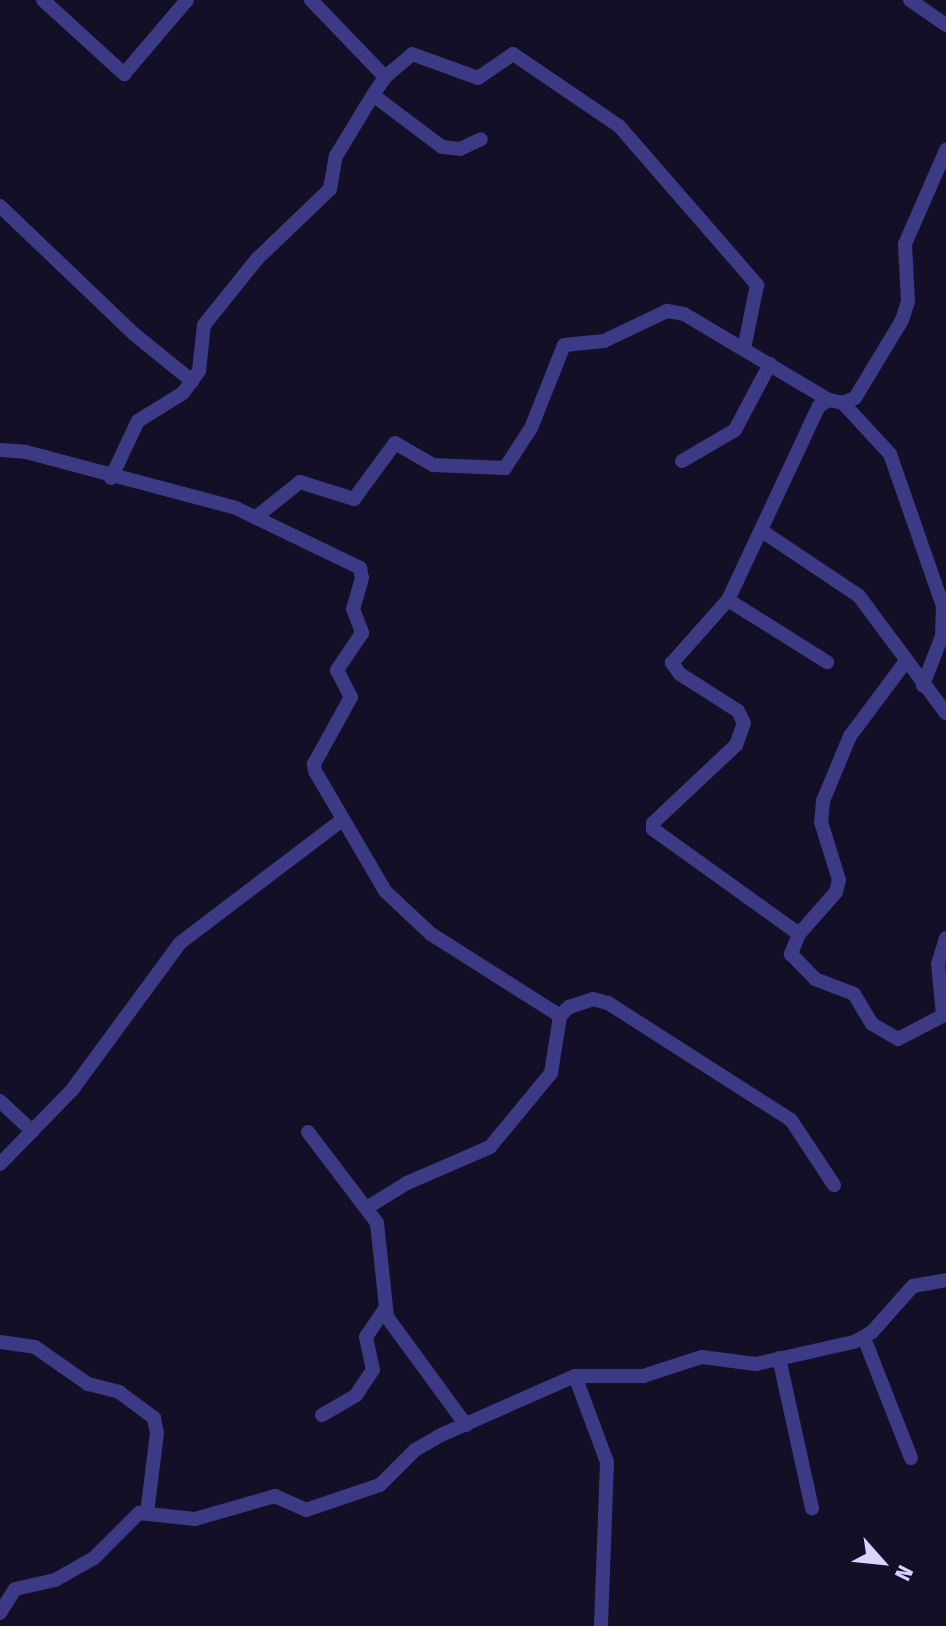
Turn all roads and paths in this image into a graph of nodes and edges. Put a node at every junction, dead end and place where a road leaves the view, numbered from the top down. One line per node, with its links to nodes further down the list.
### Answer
1 (43, 0): 2 (street)
2 (187, 0)
3 (311, 0): 6 (street)
4 (910, 0): 5 (street)
5 (946, 25)
6 (385, 77): 7 (street); 11 (street)
7 (373, 95): 8 (street); 13 (street)
8 (481, 139)
9 (946, 150): 14 (street)
10 (0, 206): 13 (street)
11 (744, 349): 12 (street); 18 (street)
12 (770, 364): 14 (street); 16 (street)
13 (192, 381): 17 (street)
14 (836, 402): 19 (street); 23 (street)
15 (0, 450): 17 (street)
16 (682, 461)
17 (111, 478): 18 (street)
18 (256, 517): 25 (street)
19 (762, 531): 20 (street); 21 (street)
20 (728, 600): 22 (street); 26 (street)
21 (906, 661): 23 (street); 26 (street)
22 (827, 662)
23 (923, 685): 24 (street)
24 (946, 713)
25 (341, 821): 29 (street); 31 (street)
26 (799, 934): 28 (street)
27 (946, 938): 28 (street)
28 (945, 1015)
29 (560, 1016): 34 (street); 35 (street)
30 (0, 1101): 31 (street)
31 (32, 1131): 33 (street)
32 (308, 1132): 35 (street)
33 (0, 1164)
34 (834, 1185)
35 (368, 1207): 37 (street)
36 (946, 1280): 38 (street)
37 (385, 1309): 42 (street); 43 (street)
38 (864, 1338): 40 (street); 44 (street)
39 (0, 1342): 46 (street)
40 (779, 1358): 41 (street); 45 (street)
41 (575, 1376): 43 (street); 48 (street)
42 (322, 1415)
43 (466, 1425): 46 (street)
44 (911, 1458)
45 (812, 1508)
46 (147, 1513): 47 (street)
47 (0, 1613)
48 (601, 1626)

